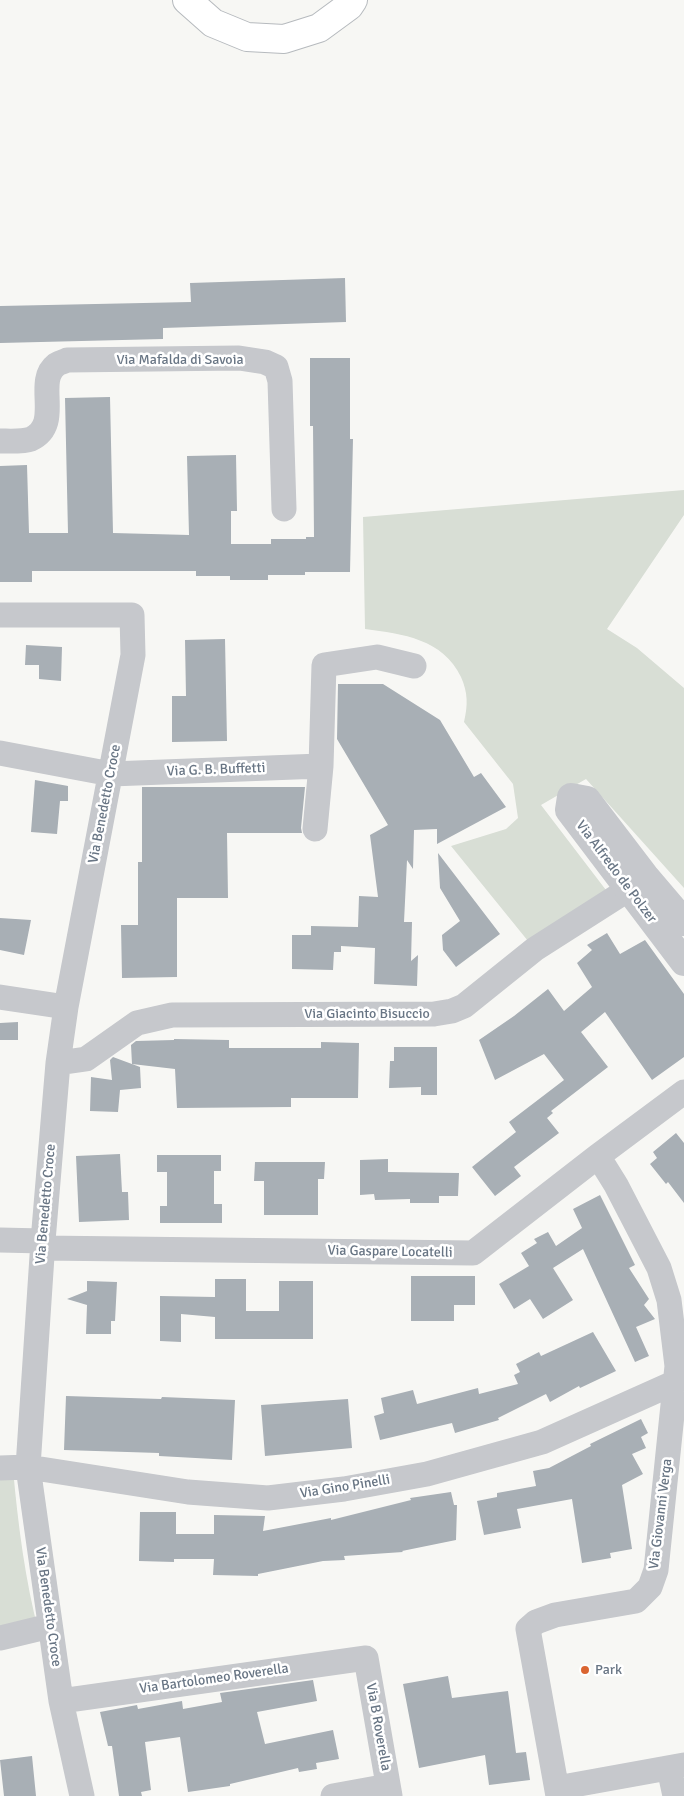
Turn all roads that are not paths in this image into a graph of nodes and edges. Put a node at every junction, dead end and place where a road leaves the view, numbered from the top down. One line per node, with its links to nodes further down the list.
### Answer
1 (186, 0): 2 (main road)
2 (353, 0)
3 (0, 441): 4 (street, Via Mafalda di Savoia)
4 (284, 509)
5 (0, 616): 9 (street, Via Benedetto Croce)
6 (414, 666): 8 (street)
7 (0, 753): 9 (street, Via G. B. Buffetti)
8 (321, 766): 9 (street, Via G. B. Buffetti); 10 (street)
9 (111, 774): 15 (street, Via Benedetto Croce)
10 (315, 829)
11 (637, 882): 12 (street, Via Alfredo de Polzer); 13 (street, Via Alfredo de Polzer); 16 (street, Via Giacinto Bisuccio)
12 (684, 922)
13 (684, 962)
14 (0, 997): 15 (street)
15 (66, 1007): 16 (street, Via Benedetto Croce)
16 (58, 1063): 20 (street, Via Benedetto Croce)
17 (684, 1092): 18 (street, Via Gaspare Locatelli)
18 (598, 1156): 20 (street, Via Gaspare Locatelli); 21 (street, Via Giovanni Verga)
19 (0, 1240): 20 (street, Via Gaspare Locatelli)
20 (42, 1244): 22 (street, Via Benedetto Croce)
21 (676, 1382): 22 (street, Via Gino Pinelli); 30 (street, Via Giovanni Verga)
22 (28, 1467): 23 (street, Via Gino Pinelli); 24 (street, Via Benedetto Croce)
23 (0, 1468)
24 (50, 1626): 25 (street); 27 (street, Via Benedetto Croce)
25 (0, 1638)
26 (366, 1658): 27 (street, Via Bartolomeo Roverella); 29 (street, Via B Roverella)
27 (62, 1701): 31 (street, Via Benedetto Croce)
28 (677, 1766): 30 (street); 33 (street)
29 (389, 1791): 32 (street)
30 (557, 1792)
31 (82, 1796)
32 (333, 1796)
33 (675, 1796)

